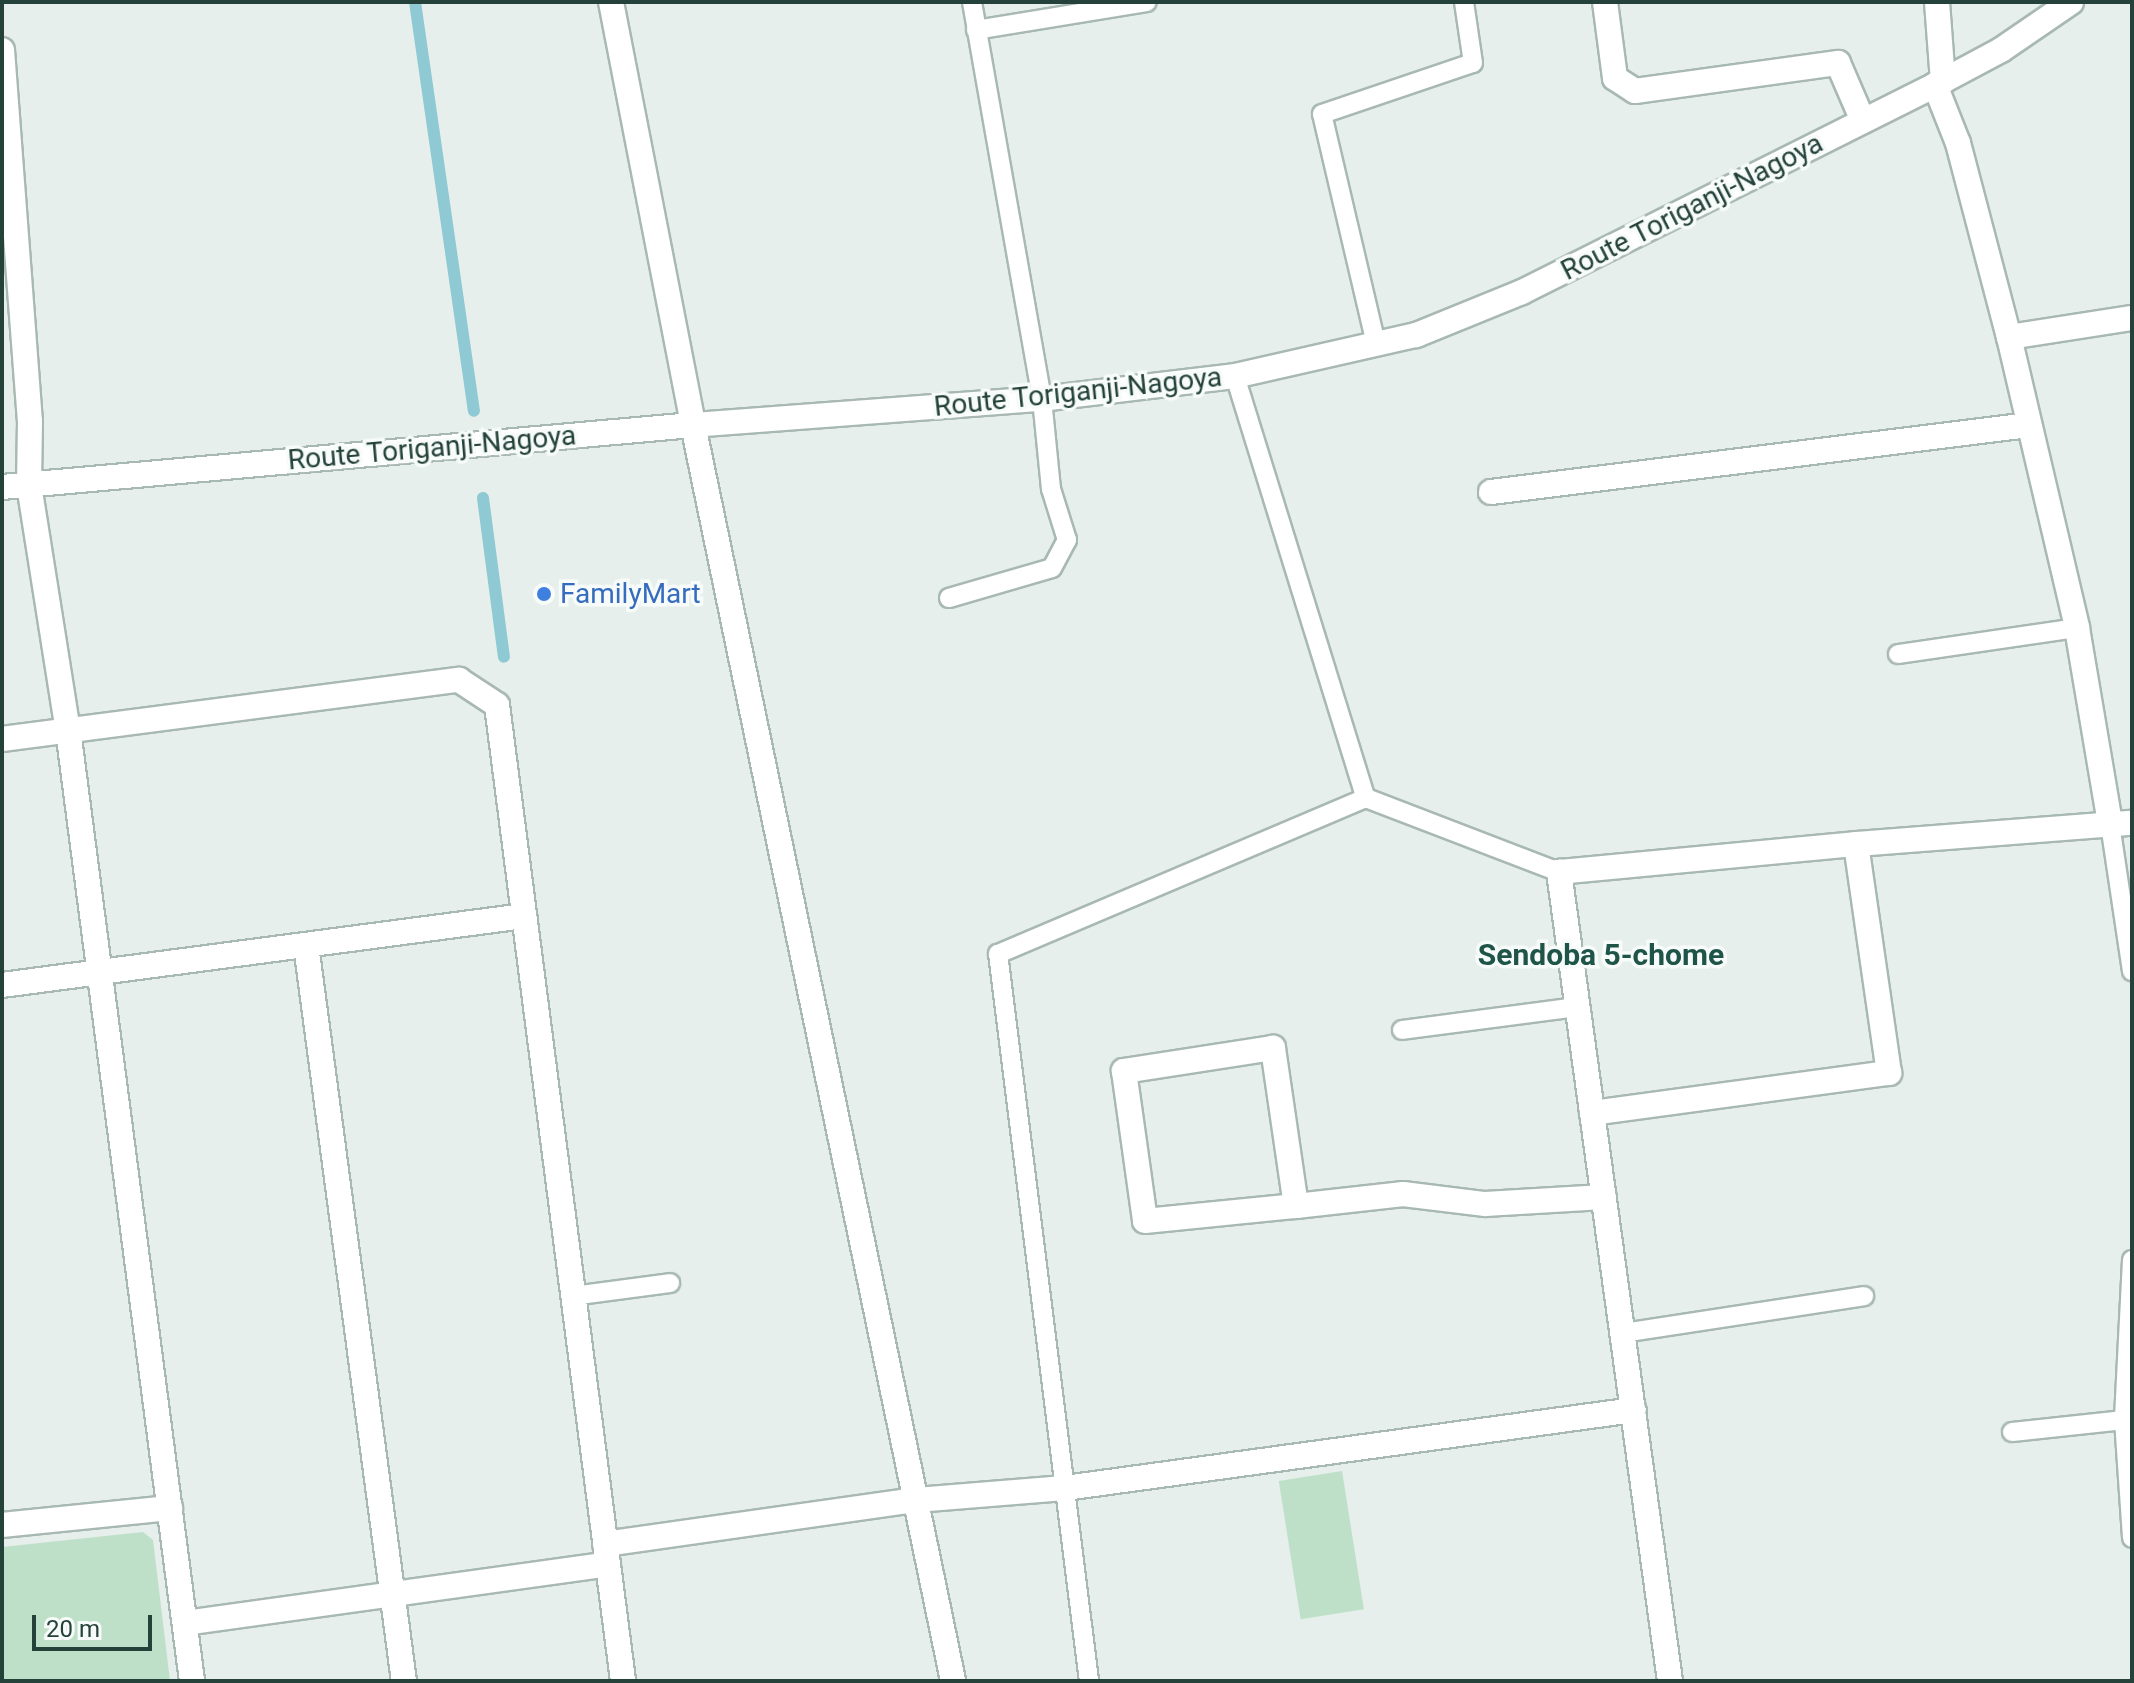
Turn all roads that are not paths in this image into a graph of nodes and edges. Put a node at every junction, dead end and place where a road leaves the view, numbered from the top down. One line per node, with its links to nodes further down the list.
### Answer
1 (611, 2): 17 (street)
2 (972, 2): 8 (lane)
3 (1147, 2): 8 (lane)
4 (1464, 2): 14 (lane)
5 (1605, 2): 11 (street)
6 (1937, 2): 10 (street)
7 (2071, 2): 10 (street, Route Toriganji-Nagoya)
8 (976, 30): 16 (lane)
9 (2, 50): 19 (street)
10 (1939, 83): 11 (street, Route Toriganji-Nagoya); 13 (street)
11 (1863, 121): 14 (street, Route Toriganji-Nagoya)
12 (2132, 318): 13 (street)
13 (2009, 337): 18 (street)
14 (1376, 344): 15 (street, Route Toriganji-Nagoya)
15 (1235, 376): 16 (street, Route Toriganji-Nagoya); 27 (lane)
16 (1042, 399): 17 (street, Route Toriganji-Nagoya); 22 (lane)
17 (693, 425): 19 (street, Route Toriganji-Nagoya); 50 (street)
18 (2029, 425): 21 (street); 23 (street)
19 (29, 485): 20 (street, Route Toriganji-Nagoya); 25 (street)
20 (2, 487)
21 (1491, 492)
22 (949, 598)
23 (2077, 628): 24 (lane); 28 (street)
24 (1898, 654)
25 (68, 730): 26 (street); 31 (street); 34 (street)
26 (2, 739)
27 (1366, 798): 30 (lane); 49 (lane)
28 (2121, 823): 29 (street); 33 (lane)
29 (1856, 844): 30 (street); 38 (street)
30 (1559, 872): 36 (street)
31 (524, 916): 32 (street); 43 (street)
32 (306, 945): 34 (street); 56 (street)
33 (2132, 971)
34 (99, 972): 35 (street); 51 (street)
35 (2, 985)
36 (1577, 1007): 37 (lane); 38 (street)
37 (1402, 1030)
38 (1592, 1113): 39 (street)
39 (1604, 1197): 40 (street); 45 (street)
40 (1296, 1206): 40 (street)
41 (2132, 1260): 47 (lane)
42 (670, 1283): 43 (lane)
43 (573, 1296): 55 (street)
44 (1864, 1296): 45 (lane)
45 (1623, 1333): 46 (street)
46 (1634, 1410): 49 (street); 63 (street)
47 (2124, 1420): 48 (lane); 52 (lane)
48 (2012, 1432)
49 (1065, 1488): 50 (street); 62 (lane)
50 (916, 1500): 55 (street); 61 (street)
51 (170, 1508): 53 (street); 57 (street)
52 (2131, 1516): 54 (lane)
53 (2, 1525)
54 (2132, 1538)
55 (606, 1554): 56 (street); 60 (street)
56 (392, 1594): 57 (street); 59 (street)
57 (185, 1623): 58 (street)
58 (192, 1681)
59 (404, 1681)
60 (623, 1681)
61 (953, 1681)
62 (1089, 1681)
63 (1670, 1681)

